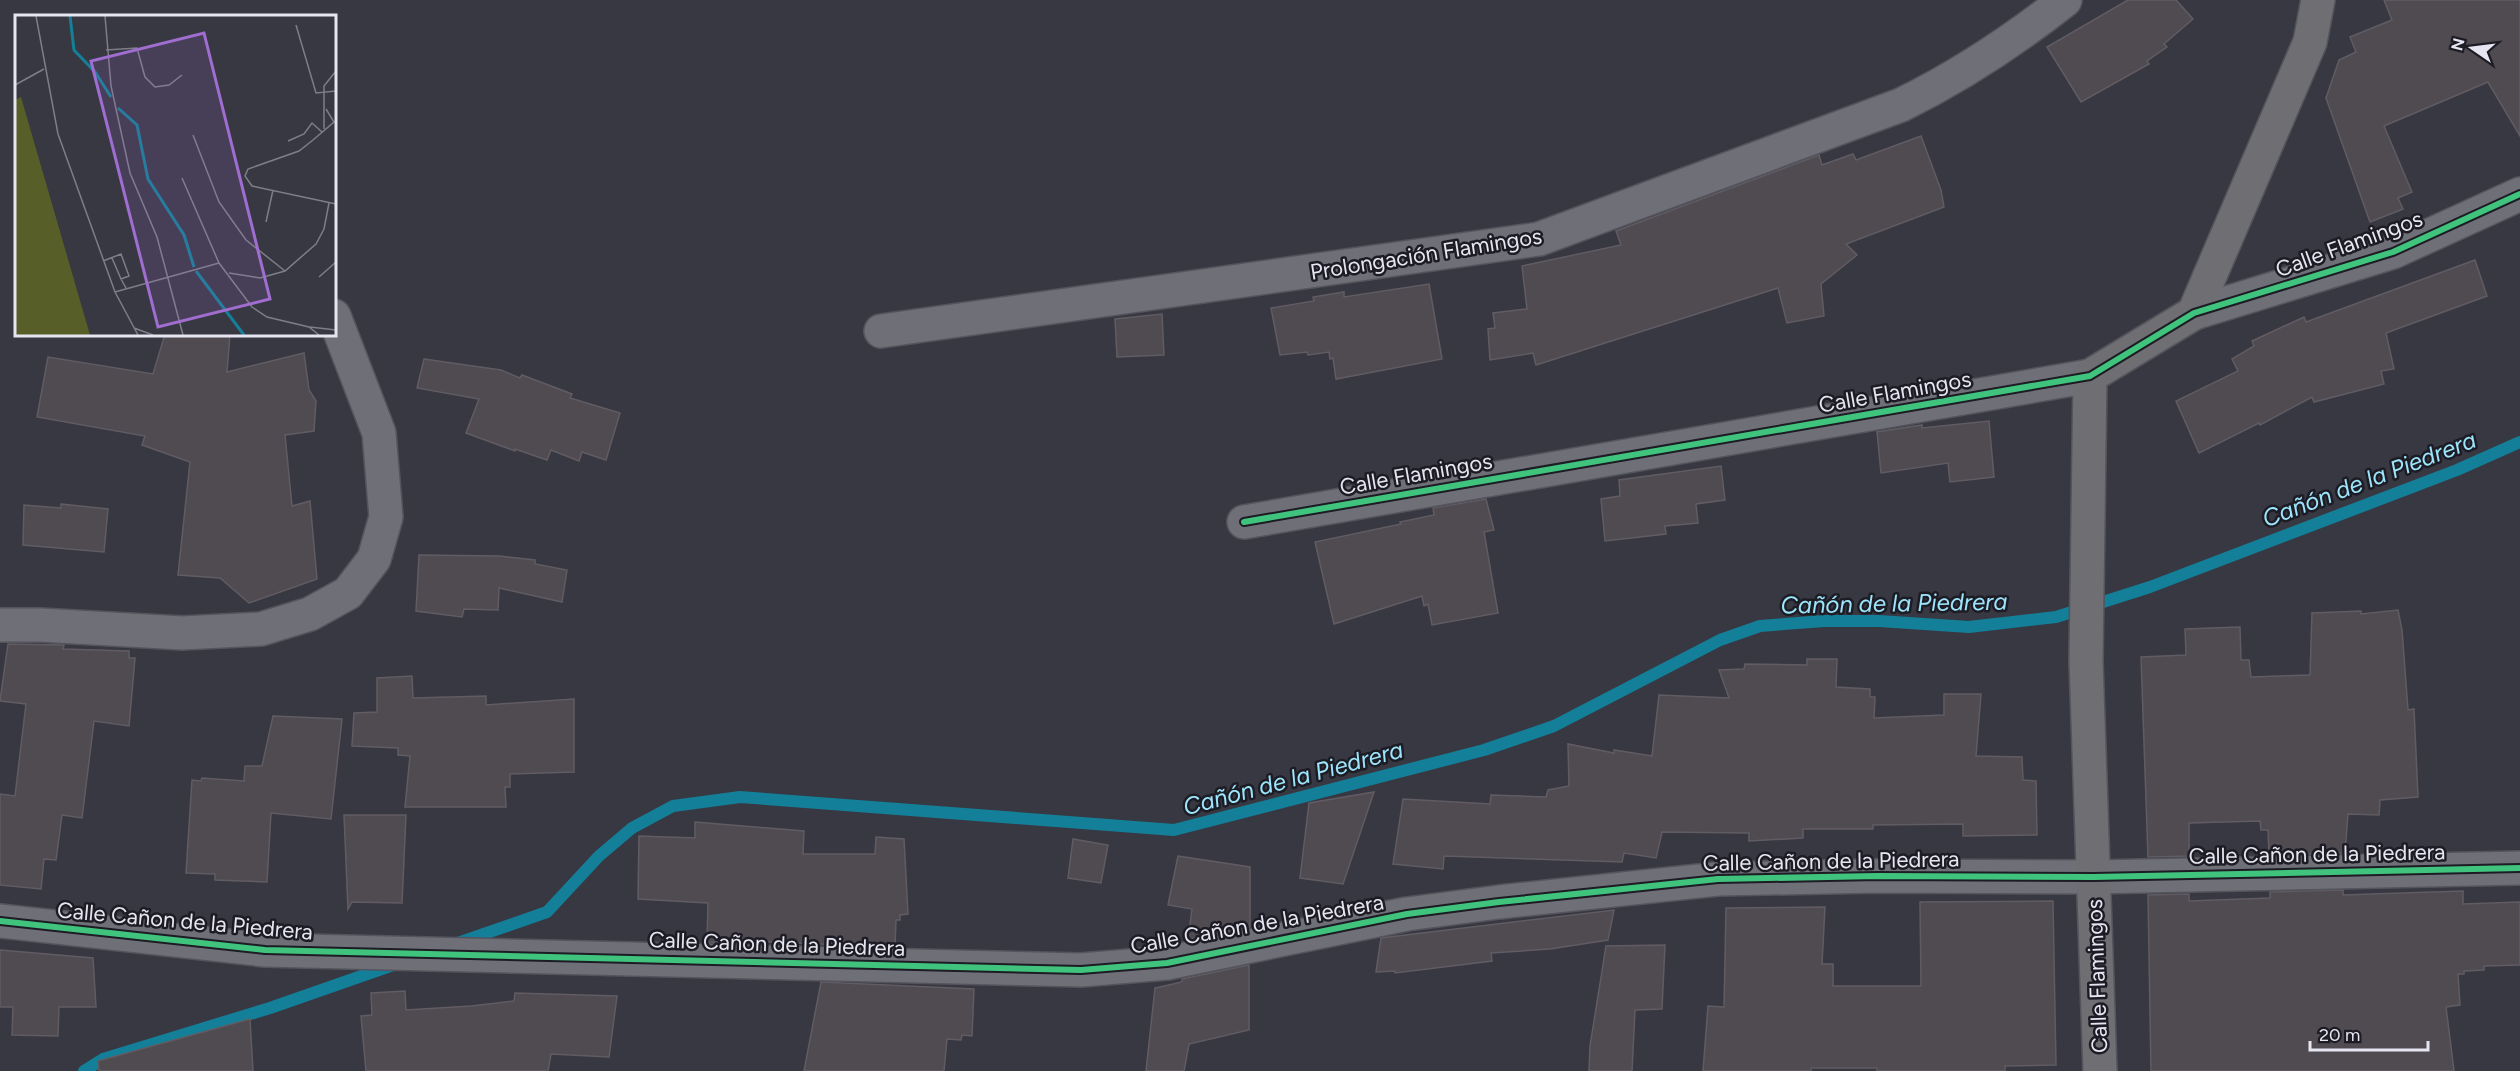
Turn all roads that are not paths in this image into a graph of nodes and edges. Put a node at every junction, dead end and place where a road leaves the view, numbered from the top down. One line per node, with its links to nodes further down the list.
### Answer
1 (2065, 0): 6 (street, Prolongación Flamingos)
2 (2318, 0): 4 (street)
3 (2520, 194): 4 (street, Calle Flamingos)
4 (2194, 313): 7 (street, Calle Flamingos)
5 (336, 321): 9 (street)
6 (881, 331)
7 (2090, 376): 8 (street, Calle Flamingos); 11 (street, Calle Flamingos)
8 (1244, 522)
9 (0, 625)
10 (2520, 868): 11 (street, Calle Cañon de la Piedrera)
11 (2094, 877): 12 (street, Calle Cañon de la Piedrera); 13 (street, Calle Flamingos)
12 (0, 921)
13 (2100, 1071)

